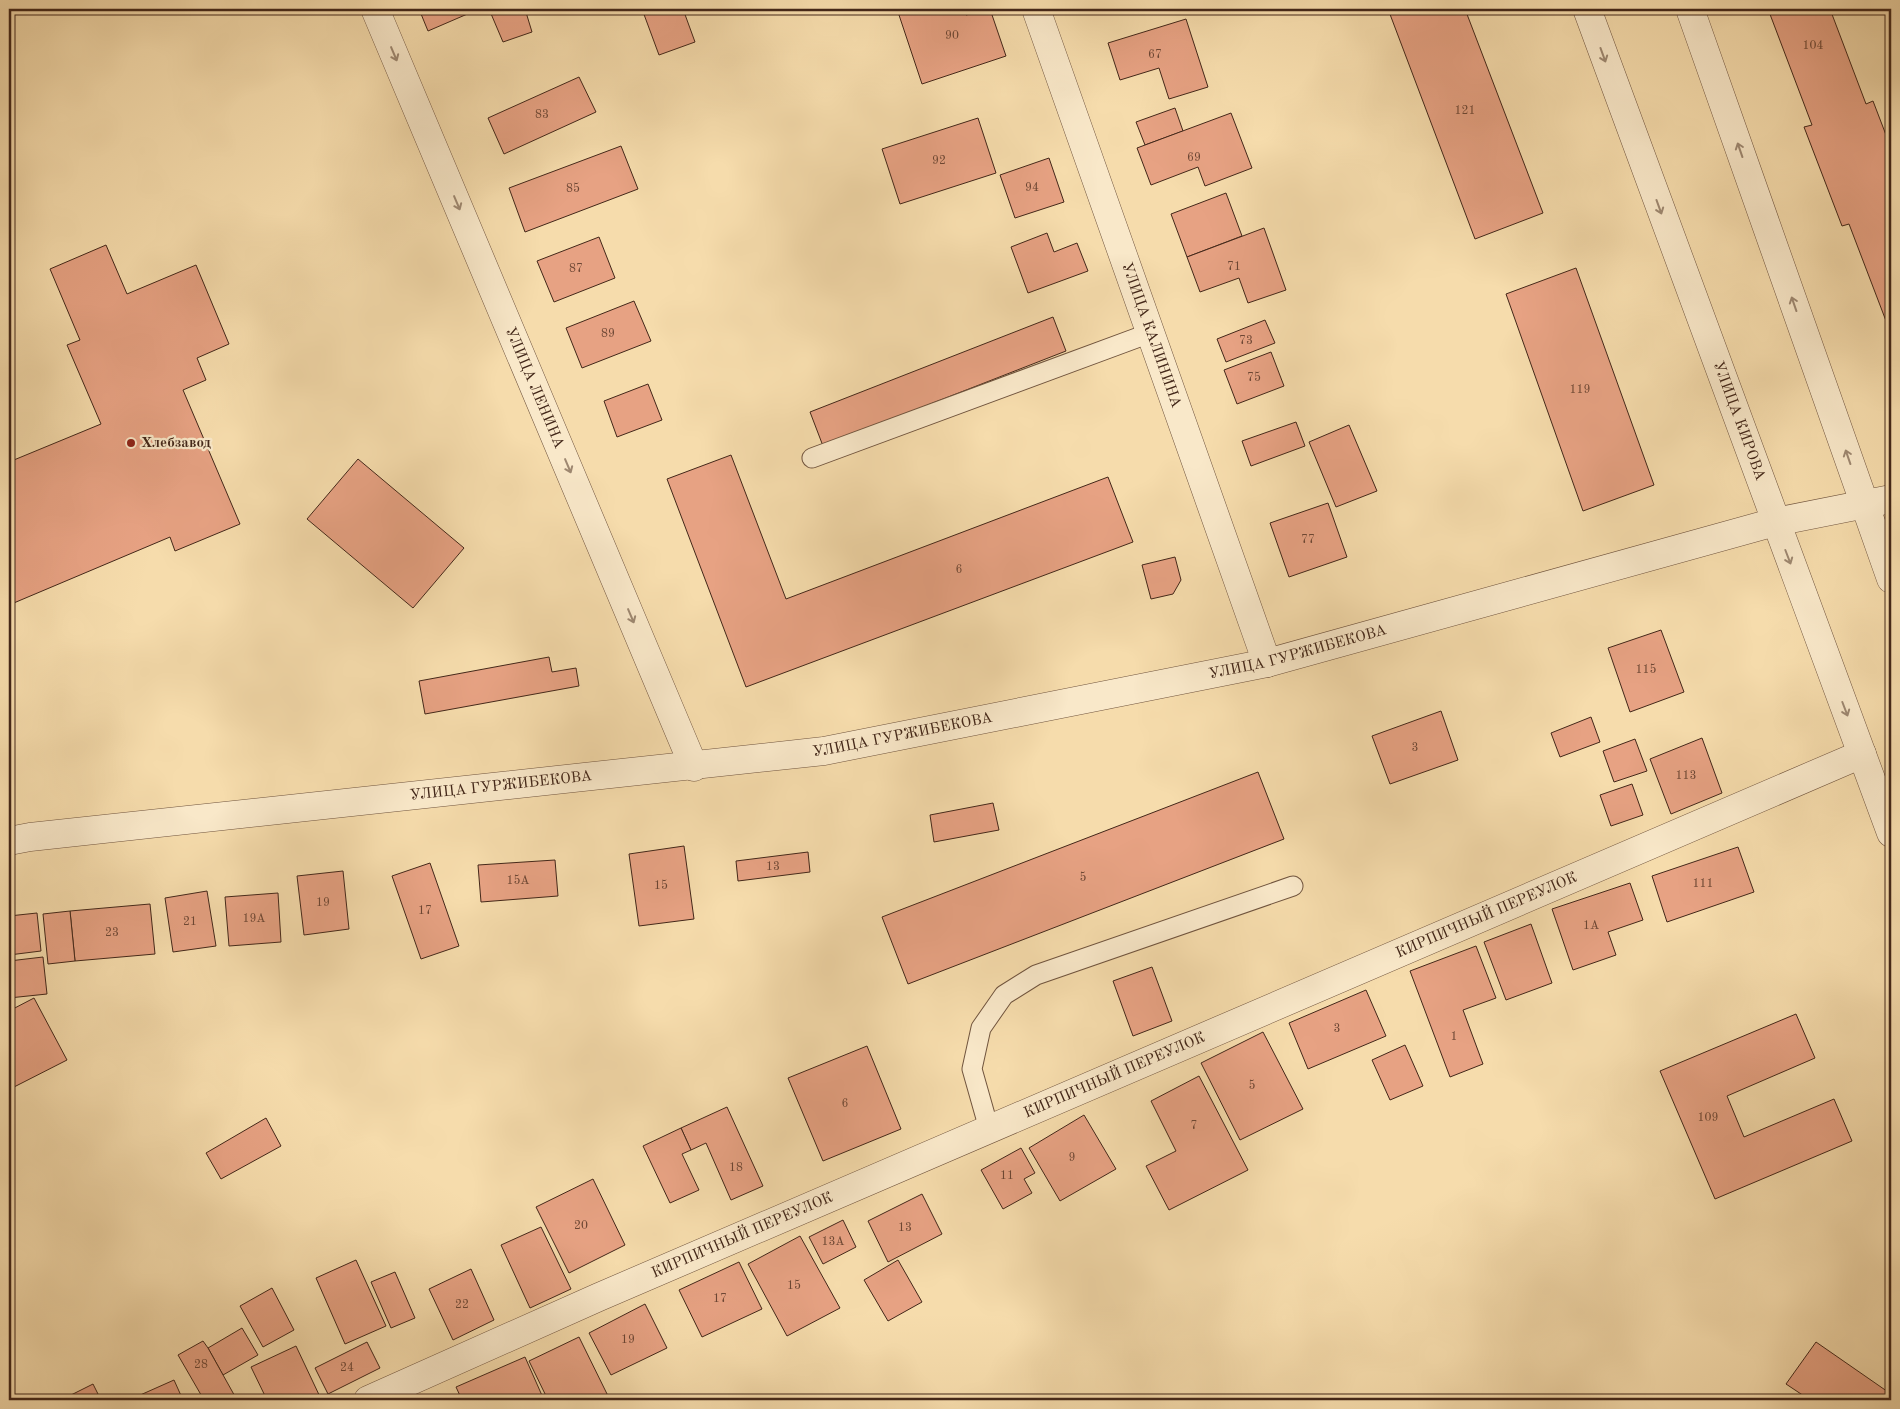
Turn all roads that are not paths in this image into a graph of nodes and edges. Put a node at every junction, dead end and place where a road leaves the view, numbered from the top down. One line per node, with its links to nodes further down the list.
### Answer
1 (375, 9): 13 (street, УЛИЦА ЛЕНИНА, one-way to 13)
2 (1036, 9): 5 (street, УЛИЦА КАЛИНИНА)
3 (1587, 9): 9 (street, УЛИЦА КИРОВА, one-way to 9)
4 (1690, 9): 8 (street, one-way to 4)
5 (1150, 332): 6 (lane); 11 (street, УЛИЦА КАЛИНИНА)
6 (812, 458)
7 (1891, 498): 8 (street, УЛИЦА ГУРЖИБЕКОВА)
8 (1864, 503): 9 (street, УЛИЦА ГУРЖИБЕКОВА); 10 (street)
9 (1775, 522): 11 (street, УЛИЦА ГУРЖИБЕКОВА); 12 (street, УЛИЦА КИРОВА, one-way to 12)
10 (1891, 579)
11 (1266, 663): 13 (street, УЛИЦА ГУРЖИБЕКОВА)
12 (1862, 754): 14 (street, УЛИЦА КИРОВА); 17 (street, КИРПИЧНЫЙ ПЕРЕУЛОК)
13 (694, 767): 15 (street, УЛИЦА ГУРЖИБЕКОВА)
14 (1891, 833)
15 (9, 841)
16 (1293, 886): 17 (lane)
17 (989, 1130): 18 (street, КИРПИЧНЫЙ ПЕРЕУЛОК)
18 (368, 1400)

